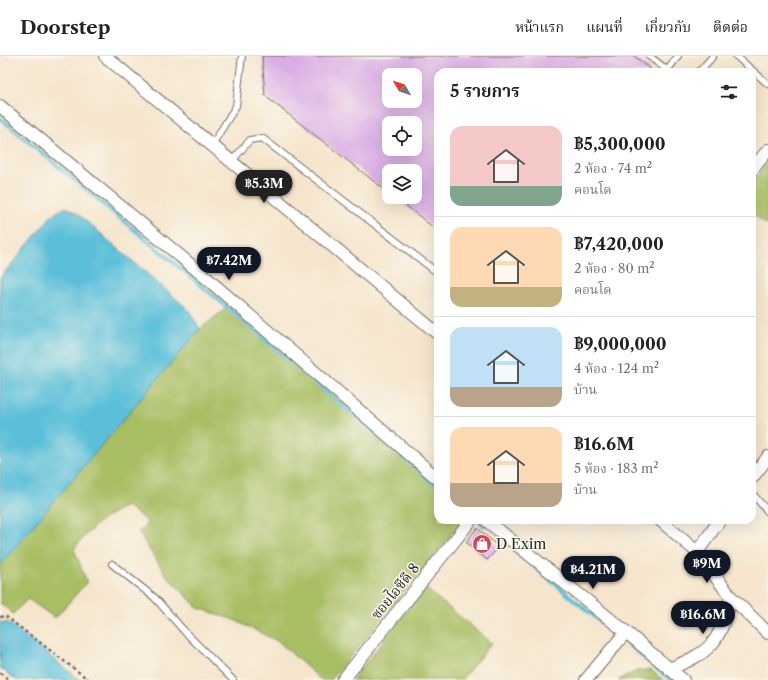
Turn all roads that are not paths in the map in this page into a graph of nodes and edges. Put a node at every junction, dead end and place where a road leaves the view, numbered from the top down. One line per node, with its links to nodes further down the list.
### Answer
1 (105, 56): 14 (street)
2 (242, 56): 14 (lane)
3 (649, 56): 7 (lane)
4 (678, 56): 8 (lane)
5 (713, 56): 9 (lane)
6 (736, 56): 10 (lane)
7 (663, 68)
8 (668, 68)
9 (702, 68)
10 (750, 68)
11 (756, 74): 12 (lane)
12 (768, 84)
13 (0, 106): 22 (street)
14 (212, 145): 16 (street)
15 (768, 150): 17 (street)
16 (231, 162): 18 (lane); 19 (street)
17 (756, 165)
18 (434, 270)
19 (434, 331)
20 (768, 457): 21 (street)
21 (756, 473)
22 (434, 477)
23 (756, 498): 24 (lane)
24 (768, 512)
25 (468, 524): 36 (street, ซอยไอซีดี 8)
26 (491, 524): 33 (street)
27 (665, 524): 29 (street)
28 (717, 524): 29 (street)
29 (697, 552): 31 (street)
30 (112, 564): 35 (lane)
31 (731, 598): 32 (street); 34 (street)
32 (768, 633)
33 (623, 636): 34 (street); 37 (street)
34 (670, 669): 38 (street)
35 (233, 680)
36 (343, 680)
37 (586, 680)
38 (683, 680)

